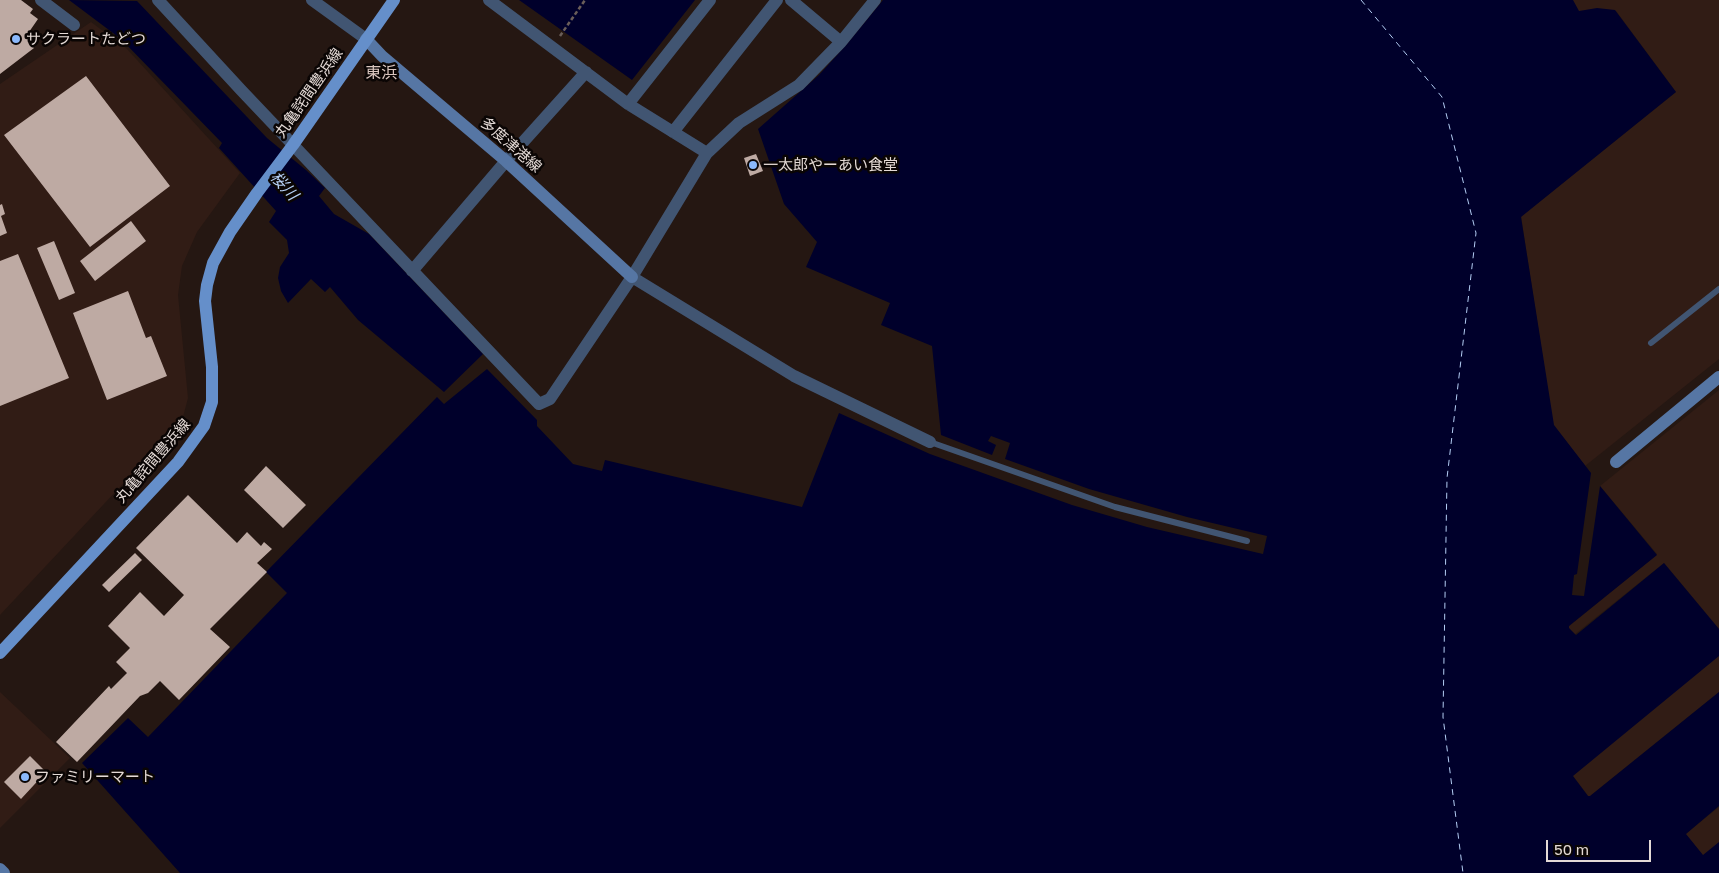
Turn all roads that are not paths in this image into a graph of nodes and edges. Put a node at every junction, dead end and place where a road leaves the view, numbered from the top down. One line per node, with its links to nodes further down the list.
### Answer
1 (41, 0): 10 (street)
2 (394, 0): 11 (main road, 丸亀詫間豊浜線)
3 (489, 0): 13 (street)
4 (710, 0): 14 (street)
5 (776, 0): 15 (street)
6 (791, 0): 12 (street)
7 (875, 0): 12 (street)
8 (164, 2): 16 (street)
9 (320, 2): 11 (street)
10 (74, 25)
11 (366, 39): 16 (main road, 丸亀詫間豊浜線); 18 (main road, 多度津港線)
12 (841, 42): 17 (street)
13 (586, 72): 14 (street); 18 (street)
14 (628, 104): 15 (street)
15 (673, 132): 17 (street)
16 (293, 145): 19 (street); 27 (main road, 丸亀詫間豊浜線)
17 (707, 153): 20 (street)
18 (506, 161): 19 (street); 20 (main road, 多度津港線)
19 (412, 271): 20 (street)
20 (632, 277): 24 (street)
21 (1719, 289): 22 (lane)
22 (1651, 343)
23 (1719, 377): 25 (main road)
24 (930, 442): 26 (lane)
25 (1616, 462)
26 (1247, 541)
27 (0, 653)
28 (0, 869): 29 (main road)
29 (4, 873)

